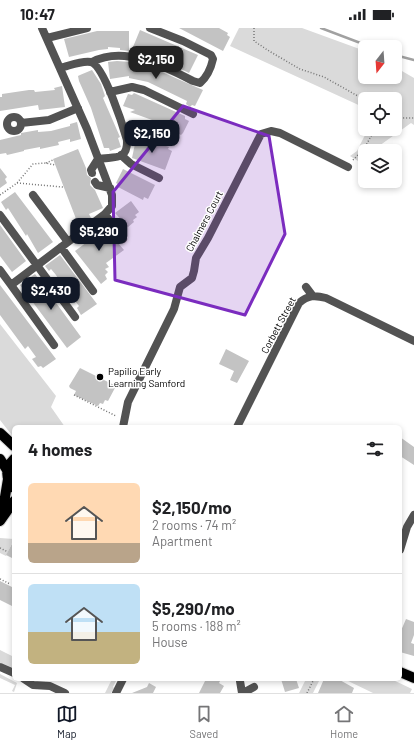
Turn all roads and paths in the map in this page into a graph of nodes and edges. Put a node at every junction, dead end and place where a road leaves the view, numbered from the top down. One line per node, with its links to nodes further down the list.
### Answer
1 (42, 28): 5 (street)
2 (87, 28): 5 (street)
3 (150, 28): 6 (street)
4 (254, 28): 9 (path)
5 (47, 38): 7 (street)
6 (92, 62): 7 (street); 8 (street)
7 (60, 68): 10 (street)
8 (110, 92): 11 (street); 15 (street)
9 (358, 96)
10 (78, 108): 14 (street); 19 (street)
11 (193, 114)
12 (402, 117): 13 (path)
13 (414, 118)
14 (21, 123)
15 (124, 130): 17 (street); 18 (street)
16 (371, 136): 23 (path)
17 (168, 141)
18 (121, 155): 19 (street); 25 (street)
19 (98, 159): 24 (street); 29 (street)
20 (53, 160): 21 (path)
21 (46, 163): 22 (path); 27 (path)
22 (56, 165)
23 (348, 167): 48 (street, Chalmers Court)
24 (92, 173)
25 (158, 178)
26 (95, 182): 29 (street)
27 (18, 183): 28 (path); 30 (path)
28 (63, 187)
29 (110, 188): 32 (street)
30 (0, 195)
31 (33, 195): 35 (street)
32 (105, 214): 34 (street); 35 (street)
33 (0, 215): 37 (street)
34 (124, 238)
35 (68, 242): 36 (street)
36 (61, 247): 37 (street); 41 (street)
37 (36, 265): 39 (street); 43 (street)
38 (0, 270): 39 (street)
39 (11, 284): 45 (street)
40 (306, 287): 42 (street)
41 (93, 290)
42 (312, 295): 44 (street, Corbett Street); 49 (street, Corbett Street)
43 (75, 317)
44 (414, 341)
45 (54, 345)
46 (74, 395): 47 (path)
47 (116, 416)
48 (123, 425)
49 (238, 425)
50 (0, 433): 51 (main road)
51 (12, 444)
52 (0, 460): 54 (main road)
53 (12, 464): 54 (main road)
54 (8, 475): 55 (main road); 57 (main road)
55 (12, 484)
56 (12, 504): 59 (main road)
57 (0, 512)
58 (414, 515): 60 (street)
59 (0, 522)
60 (402, 543)
61 (0, 548): 62 (path)
62 (8, 552)
63 (0, 579): 64 (path)
64 (10, 584)
65 (0, 667): 66 (street)
66 (12, 672)
67 (402, 673): 68 (main road)
68 (414, 678)
69 (27, 681): 74 (street)
70 (122, 681): 75 (street)
71 (240, 681): 76 (street)
72 (313, 681): 77 (path)
73 (254, 687): 76 (street)
74 (65, 693)
75 (116, 693)
76 (243, 693)
77 (307, 693)

